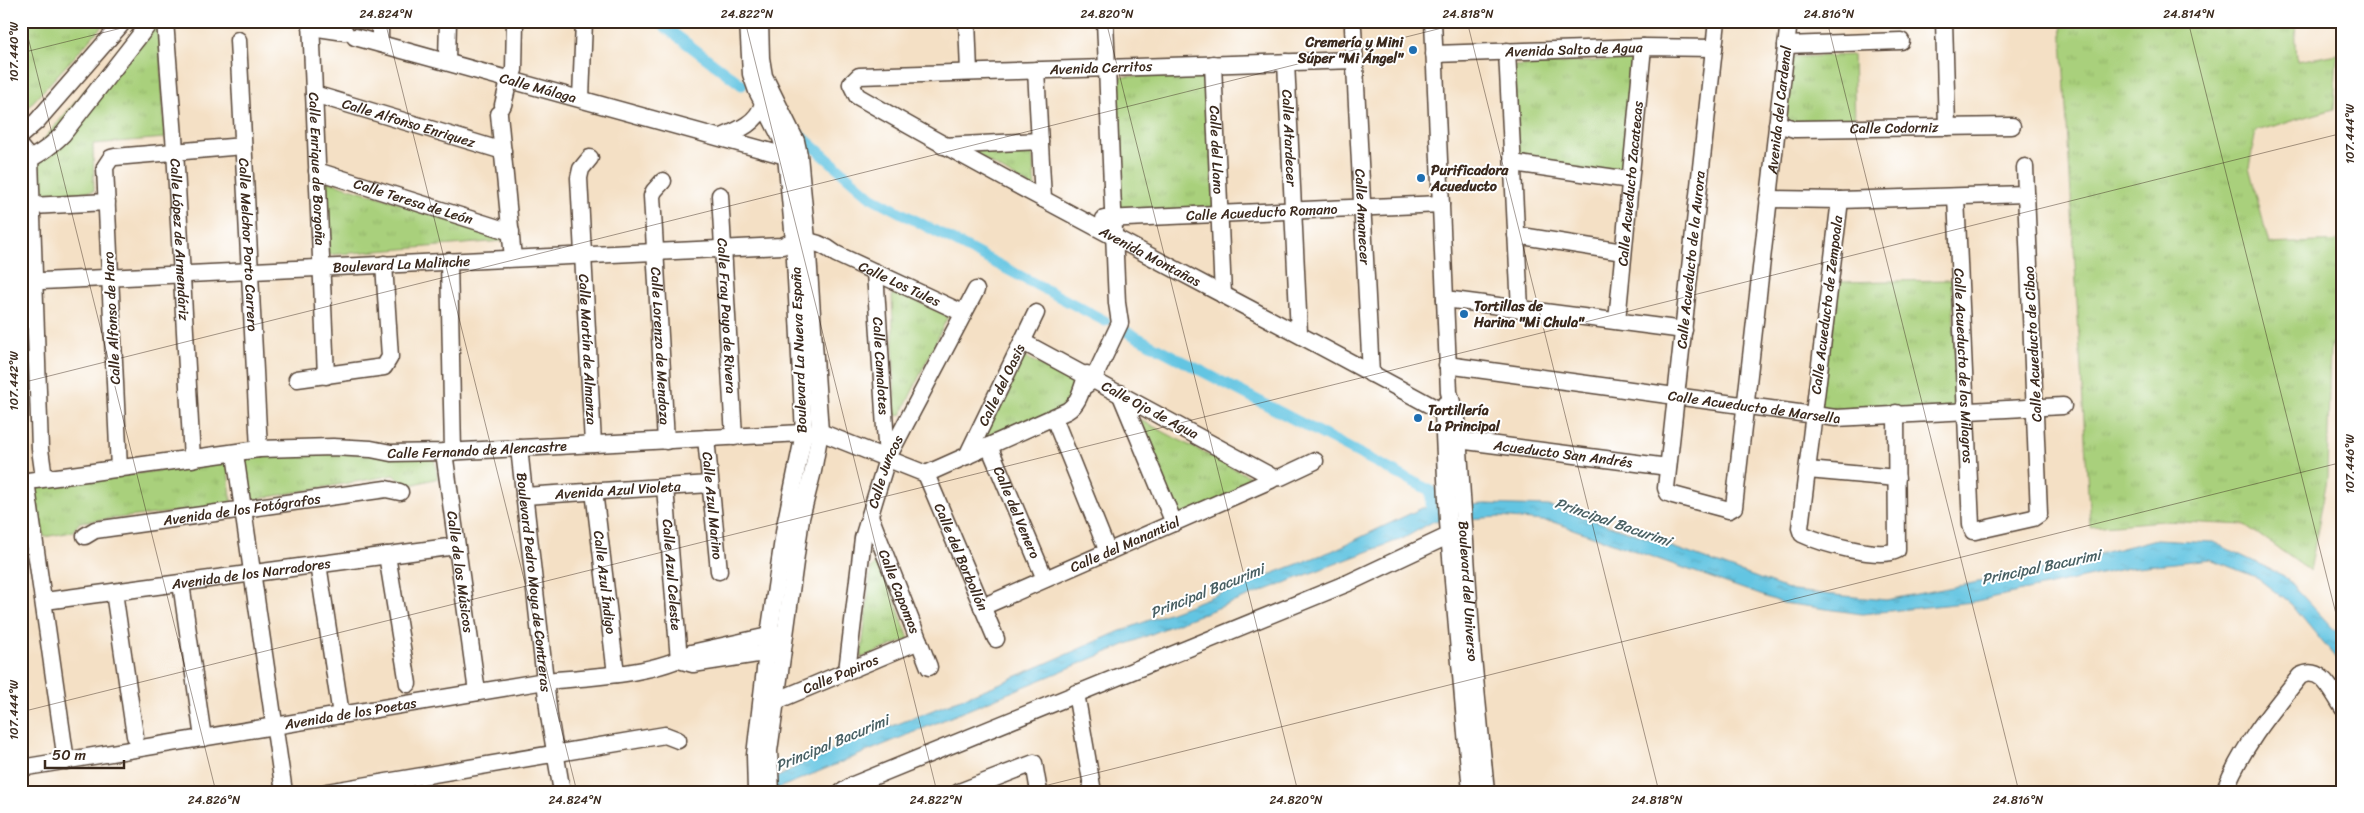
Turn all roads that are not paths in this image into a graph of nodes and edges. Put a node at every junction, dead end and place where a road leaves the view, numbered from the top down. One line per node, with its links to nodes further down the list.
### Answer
1 (124, 21): 41 (street)
2 (151, 21): 48 (street)
3 (165, 21): 46 (street, Calle López de Armendáriz)
4 (380, 21): 20 (street)
5 (448, 21): 27 (street)
6 (516, 21): 33 (street)
7 (584, 21): 36 (street)
8 (748, 21): 37 (street, Boulevard La Nueva España)
9 (760, 21): 37 (street, Boulevard La Nueva España)
10 (967, 21): 32 (street)
11 (1105, 21): 30 (street)
12 (1433, 21): 25 (street, Boulevard del Universo)
13 (1716, 21): 23 (street, Calle Acueducto de la Aurora)
14 (1789, 21): 21 (street, Avenida del Cardenal)
15 (1944, 21): 40 (street)
16 (311, 24): 20 (street, Calle Málaga); 35 (street, Calle Enrique de Borgoña)
17 (1353, 28): 26 (street, Calle Amanecer)
18 (238, 40): 44 (street, Calle Melchor Porto Carrero)
19 (1901, 41): 21 (street)
20 (380, 43): 27 (street, Calle Málaga)
21 (1786, 44): 38 (street, Avenida del Cardenal)
22 (1643, 47): 23 (street, Avenida Salto de Agua); 24 (street, Avenida Salto de Agua); 55 (street, Calle Acueducto Zacatecas)
23 (1714, 48): 94 (street, Calle Acueducto de la Aurora)
24 (1507, 51): 25 (street, Avenida Salto de Agua); 51 (street)
25 (1434, 54): 63 (street, Boulevard del Universo)
26 (1355, 60): 28 (street, Avenida Cerritos); 65 (street, Calle Amanecer)
27 (447, 61): 33 (street, Calle Málaga)
28 (1286, 62): 29 (street, Avenida Cerritos); 66 (street, Calle Atardecer)
29 (1213, 64): 30 (street, Avenida Cerritos); 67 (street, Calle del Llano)
30 (1107, 68): 31 (street, Avenida Cerritos); 68 (street)
31 (1036, 70): 32 (street, Avenida Cerritos); 43 (street)
32 (969, 72): 34 (street, Avenida Cerritos)
33 (509, 80): 36 (street, Calle Málaga); 47 (street)
34 (851, 84): 45 (street, Avenida Montañas)
35 (314, 94): 47 (street, Calle Alfonso Enriquez); 53 (street, Calle Enrique de Borgoña)
36 (582, 98): 42 (street, Calle Málaga)
37 (769, 103): 42 (street); 49 (street, Boulevard La Nueva España); 73 (street, Boulevard La Nueva España)
38 (1784, 126): 40 (street, Calle Codorniz); 60 (street, Avenida del Cardenal)
39 (2012, 126): 40 (street, Calle Codorniz)
40 (1947, 127)
41 (21, 135)
42 (722, 137): 49 (street, Calle Málaga)
43 (1040, 141): 45 (street); 59 (street)
44 (243, 146): 46 (street); 82 (street, Calle Melchor Porto Carrero)
45 (943, 146): 59 (street, Avenida Montañas)
46 (175, 150): 62 (street, Calle Alfonso de Haro); 84 (street, Calle López de Armendáriz)
47 (503, 150): 70 (street)
48 (24, 156): 64 (street)
49 (786, 156): 73 (street, Boulevard La Nueva España)
50 (590, 158): 77 (street, Calle Martín de Almanza)
51 (1513, 163): 55 (street); 71 (street)
52 (2025, 167): 56 (street, Calle Acueducto de Cibao)
53 (317, 171): 70 (street, Calle Teresa de León); 81 (street, Calle Enrique de Borgoña)
54 (663, 180): 75 (street, Calle Lorenzo de Mendoza)
55 (1630, 180): 76 (street, Calle Acueducto Zacatecas)
56 (2026, 194): 58 (street); 106 (street, Calle Acueducto de Cibao)
57 (720, 196): 74 (street, Calle Fray Payo de Rivera)
58 (1956, 197): 61 (street); 107 (street, Calle Acueducto de los Milagros)
59 (1043, 199): 69 (street, Avenida Montañas)
60 (1768, 199): 61 (street); 105 (street, Avenida del Cardenal)
61 (1840, 200): 110 (street, Calle Acueducto de Zempoala)
62 (107, 202): 64 (street); 85 (street, Calle Alfonso de Haro)
63 (1441, 204): 65 (street, Calle Acueducto Romano); 89 (street, Boulevard del Universo)
64 (32, 206): 86 (street)
65 (1362, 208): 66 (street, Calle Acueducto Romano); 98 (street, Calle Amanecer)
66 (1293, 210): 67 (street, Calle Acueducto Romano); 95 (street, Calle Atardecer)
67 (1220, 214): 68 (street, Calle Acueducto Romano); 88 (street, Calle del Llano)
68 (1113, 218): 69 (street, Calle Acueducto Romano); 72 (street)
69 (1082, 220): 72 (street, Avenida Montañas)
70 (511, 232): 78 (street)
71 (1516, 235): 76 (street); 90 (street)
72 (1115, 237): 88 (street, Avenida Montañas); 101 (street)
73 (797, 247): 74 (street, Boulevard La Malinche); 83 (street, Calle Los Tules); 112 (street, Boulevard La Nueva España)
74 (723, 248): 75 (street, Boulevard La Malinche); 113 (street, Calle Fray Payo de Rivera)
75 (656, 251): 77 (street, Boulevard La Malinche); 116 (street, Calle Lorenzo de Mendoza)
76 (1623, 252): 93 (street, Calle Acueducto Zacatecas)
77 (583, 254): 78 (street, Boulevard La Malinche); 117 (street, Calle Martín de Almanza)
78 (513, 258): 79 (street, Boulevard La Malinche)
79 (450, 261): 80 (street, Boulevard La Malinche); 121 (street, Calle de los Músicos)
80 (384, 264): 81 (street, Boulevard La Malinche); 99 (street)
81 (322, 268): 82 (street, Boulevard La Malinche); 99 (street, Calle Enrique de Borgoña)
82 (249, 271): 84 (street, Boulevard La Malinche); 120 (street, Calle Melchor Porto Carrero)
83 (875, 272): 91 (street, Calle Los Tules); 125 (street, Calle Camalotes)
84 (181, 275): 85 (street, Boulevard La Malinche); 124 (street, Calle López de Armendáriz)
85 (110, 278): 86 (street, Boulevard La Malinche); 128 (street, Calle Alfonso de Haro)
86 (28, 282): 131 (street)
87 (976, 290): 91 (street, Calle Juncos)
88 (1223, 295): 95 (street, Avenida Montañas)
89 (1445, 299): 90 (street); 97 (street, Boulevard del Universo)
90 (1520, 309): 93 (street)
91 (963, 313): 125 (street, Calle Juncos)
92 (1036, 313): 96 (street, Calle del Oasis)
93 (1617, 321): 94 (street)
94 (1684, 330): 103 (street, Calle Acueducto de la Aurora)
95 (1299, 333): 98 (street, Avenida Montañas)
96 (1023, 342): 101 (street, Calle Ojo de Agua); 123 (street, Calle del Oasis)
97 (1447, 365): 103 (street, Calle Acueducto de Marsella); 109 (street, Boulevard del Universo)
98 (1371, 374): 109 (street, Avenida Montañas)
99 (326, 376): 100 (street)
100 (297, 379)
101 (1088, 381): 102 (street, Calle Ojo de Agua); 111 (street)
102 (1120, 393): 133 (street, Calle Ojo de Agua); 144 (street)
103 (1676, 397): 105 (street, Calle Acueducto de Marsella); 127 (street, Calle Acueducto de la Aurora)
104 (2063, 406): 106 (street, Calle Acueducto de Marsella)
105 (1745, 407): 110 (street, Calle Acueducto de Marsella); 140 (street, Avenida del Cardenal)
106 (2036, 407): 107 (street, Calle Acueducto de Marsella); 146 (street, Calle Acueducto de Cibao)
107 (1966, 410): 108 (street, Calle Acueducto de Marsella); 146 (street, Calle Acueducto de los Milagros)
108 (1896, 413): 110 (street, Calle Acueducto de Marsella); 132 (street)
109 (1450, 416): 115 (street, Boulevard del Universo); 136 (street, Boulevard del Universo)
110 (1813, 416): 129 (street, Calle Acueducto de Zempoala)
111 (1054, 418): 118 (street); 149 (street)
112 (812, 433): 113 (street, Calle Fernando de Alencastre); 125 (street, Calle Fernando de Alencastre); 159 (street, Boulevard La Nueva España)
113 (734, 437): 114 (street, Calle Fernando de Alencastre)
114 (706, 438): 116 (street, Calle Fernando de Alencastre); 135 (street, Calle Azul Marino)
115 (1458, 440): 127 (street, Acueducto San Andrés); 136 (street, Boulevard del Universo)
116 (666, 441): 117 (street, Calle Fernando de Alencastre)
117 (593, 444): 119 (street, Calle Fernando de Alencastre)
118 (989, 446): 123 (street); 154 (street, Calle del Venero)
119 (519, 448): 121 (street, Calle Fernando de Alencastre); 141 (street, Boulevard Pedro Moya de Contreras)
120 (259, 450): 121 (street, Calle Fernando de Alencastre); 122 (street, Calle Fernando de Alencastre)
121 (448, 452): 148 (street, Calle de los Músicos)
122 (234, 454): 124 (street, Calle Fernando de Alencastre); 142 (street)
123 (967, 456): 130 (street)
124 (192, 458): 128 (street, Calle Fernando de Alencastre)
125 (887, 459): 130 (street, Calle Fernando de Alencastre); 143 (street, Calle Juncos)
126 (1315, 461): 133 (street, Calle del Manantial)
127 (1668, 467): 140 (street, Calle Acueducto de la Aurora)
128 (119, 469): 131 (street, Calle Fernando de Alencastre)
129 (1808, 470): 132 (street); 132 (street, Calle Acueducto de Zempoala)
130 (926, 474): 158 (street, Calle del Borbollón)
131 (44, 478): 134 (street, Calle Fernando de Alencastre)
132 (1897, 478)
133 (1270, 480): 144 (street, Calle del Manantial)
134 (24, 482): 157 (street)
135 (710, 484): 137 (street, Avenida Azul Violeta); 152 (street, Calle Azul Marino)
136 (1453, 484): 145 (street, Boulevard del Universo)
137 (665, 487): 139 (street, Avenida Azul Violeta); 163 (street, Calle Azul Celeste)
138 (400, 492): 142 (street, Avenida de los Fotógrafos)
139 (594, 492): 141 (street, Avenida Azul Violeta); 166 (street, Calle Azul Índigo)
140 (1673, 495)
141 (524, 496): 167 (street, Boulevard Pedro Moya de Contreras)
142 (242, 509): 147 (street, Avenida de los Fotógrafos); 153 (street)
143 (870, 516): 161 (street, Calle Capomos); 165 (street, Calle Juncos)
144 (1174, 523): 149 (street, Calle del Manantial)
145 (1454, 526): 170 (street); 191 (street, Boulevard del Universo); 192 (street, Boulevard del Universo)
146 (1976, 531)
147 (85, 536)
148 (456, 546): 150 (street, Avenida de los Narradores); 169 (street, Calle de los Músicos)
149 (1108, 552): 154 (street, Calle del Manantial)
150 (387, 555): 151 (street, Avenida de los Narradores); 168 (street)
151 (318, 564): 153 (street, Avenida de los Narradores); 173 (street)
152 (719, 572)
153 (252, 573): 155 (street, Avenida de los Narradores); 174 (street)
154 (1045, 579): 158 (street, Calle del Manantial)
155 (181, 583): 156 (street, Avenida de los Narradores); 176 (street)
156 (114, 592): 157 (street, Avenida de los Narradores); 175 (street)
157 (45, 601): 179 (street)
158 (982, 607): 160 (street, Calle del Borbollón)
159 (777, 634): 162 (street, Boulevard La Nueva España); 163 (street, Avenida de los Poetas)
160 (996, 639)
161 (919, 642): 164 (street, Calle Capomos); 165 (street, Calle Papiros)
162 (775, 651): 163 (street, Avenida de los Poetas); 171 (street, Boulevard La Nueva España)
163 (679, 660): 166 (street, Avenida de los Poetas)
164 (930, 667)
165 (847, 671): 171 (street, Calle Papiros)
166 (616, 674): 167 (street, Avenida de los Poetas)
167 (545, 681): 169 (street, Avenida de los Poetas); 178 (street, Boulevard Pedro Moya de Contreras)
168 (408, 684)
169 (477, 692): 173 (street, Avenida de los Poetas)
170 (1076, 693): 187 (street); 190 (street)
171 (769, 701): 181 (street, Boulevard La Nueva España)
172 (2343, 708): 193 (street)
173 (342, 715): 174 (street, Avenida de los Poetas)
174 (274, 726): 176 (street, Avenida de los Poetas); 182 (street)
175 (135, 736)
176 (203, 738): 179 (street, Avenida de los Poetas)
177 (678, 740): 178 (street)
178 (555, 752): 183 (street); 184 (street, Boulevard Pedro Moya de Contreras)
179 (66, 761): 180 (street, Avenida de los Poetas)
180 (21, 768)
181 (762, 770): 185 (street); 186 (street)
182 (284, 792)
183 (327, 792)
184 (562, 792)
185 (756, 792)
186 (771, 792)
187 (842, 792)
188 (959, 792): 189 (street)
189 (1039, 792)
190 (1093, 792)
191 (1471, 792)
192 (1486, 792)
193 (2224, 792)

